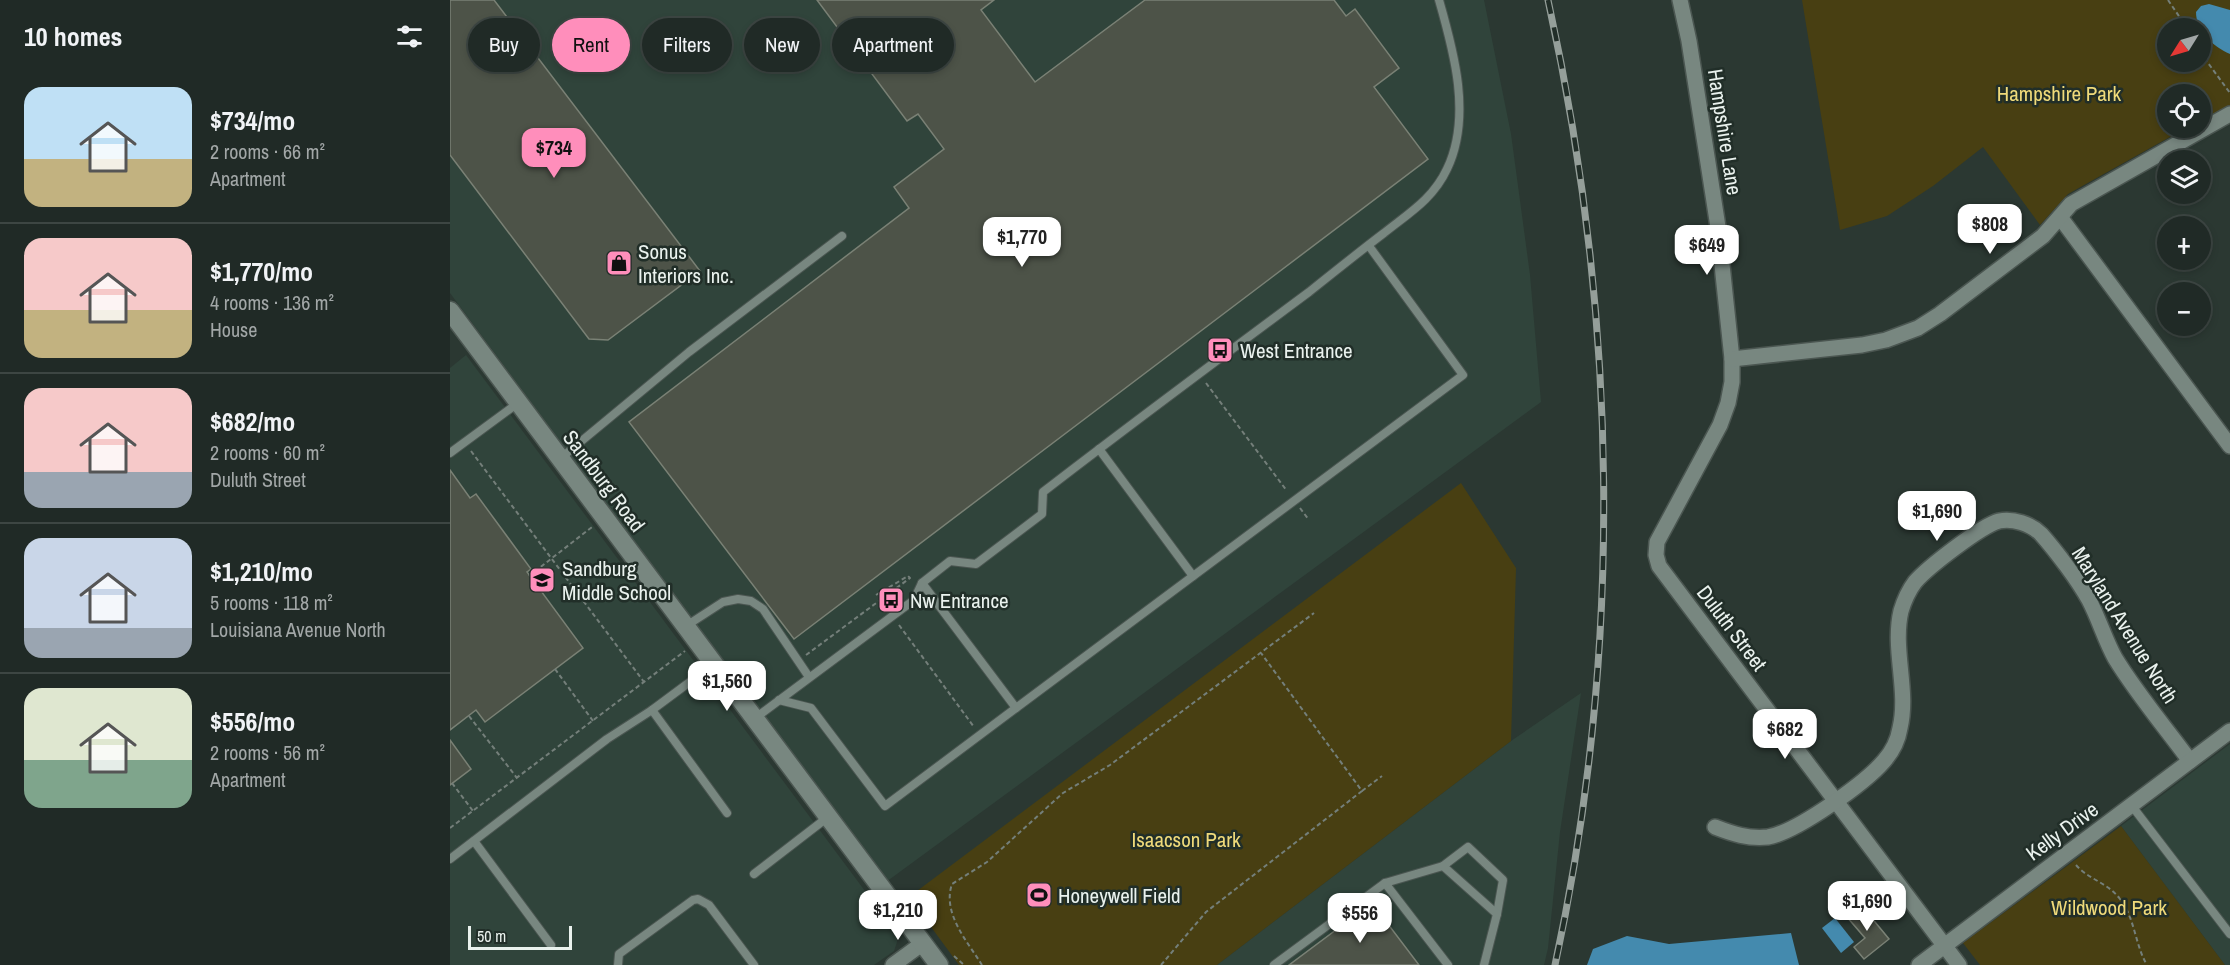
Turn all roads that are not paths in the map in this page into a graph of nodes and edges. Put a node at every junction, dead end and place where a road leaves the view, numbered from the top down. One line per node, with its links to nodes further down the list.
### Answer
1 (1439, 0): 6 (lane)
2 (1680, 0): 8 (street, Hampshire Lane)
3 (2230, 114): 4 (street)
4 (2060, 217): 8 (street); 10 (street)
5 (842, 236): 13 (lane)
6 (1370, 246): 11 (lane); 15 (lane)
7 (450, 311): 9 (street, Sandburg Road)
8 (1732, 359): 14 (street, Hampshire Lane)
9 (518, 403): 12 (lane); 13 (street, Sandburg Road)
10 (2230, 446)
11 (1099, 450): 15 (lane); 16 (lane)
12 (450, 453)
13 (560, 459): 17 (street, Sandburg Road)
14 (1657, 542): 26 (street, Duluth Street)
15 (1193, 576): 21 (lane)
16 (922, 583): 19 (lane); 21 (lane)
17 (691, 634): 18 (street, Sandburg Road); 19 (lane)
18 (714, 664): 22 (lane); 23 (street, Sandburg Road)
19 (809, 677): 20 (lane)
20 (779, 700): 21 (lane); 23 (lane)
21 (1016, 708)
22 (652, 711): 28 (lane); 31 (lane)
23 (754, 719): 29 (street, Sandburg Road)
24 (2230, 731): 25 (street, Kelly Drive)
25 (2190, 760): 26 (street, Maryland Avenue North); 27 (street, Kelly Drive)
26 (1836, 800): 30 (street, Maryland Avenue North); 40 (street, Duluth Street)
27 (2132, 806): 37 (lane); 40 (street, Kelly Drive)
28 (727, 813)
29 (828, 817): 34 (lane); 38 (street, Sandburg Road)
30 (1715, 827)
31 (474, 841): 32 (lane); 39 (lane)
32 (450, 859)
33 (1443, 866): 35 (lane); 36 (lane); 36 (lane)
34 (754, 874)
35 (1385, 883): 45 (lane); 46 (lane)
36 (1497, 914): 47 (lane)
37 (2230, 934)
38 (922, 943): 41 (street, Sandburg Road); 44 (street)
39 (551, 945)
40 (1944, 945): 48 (street, Kelly Drive); 49 (street, Duluth Street)
41 (946, 960)
42 (618, 965): 43 (lane)
43 (754, 965)
44 (894, 965)
45 (1274, 965)
46 (1448, 965)
47 (1484, 965)
48 (1919, 965)
49 (1959, 965)

